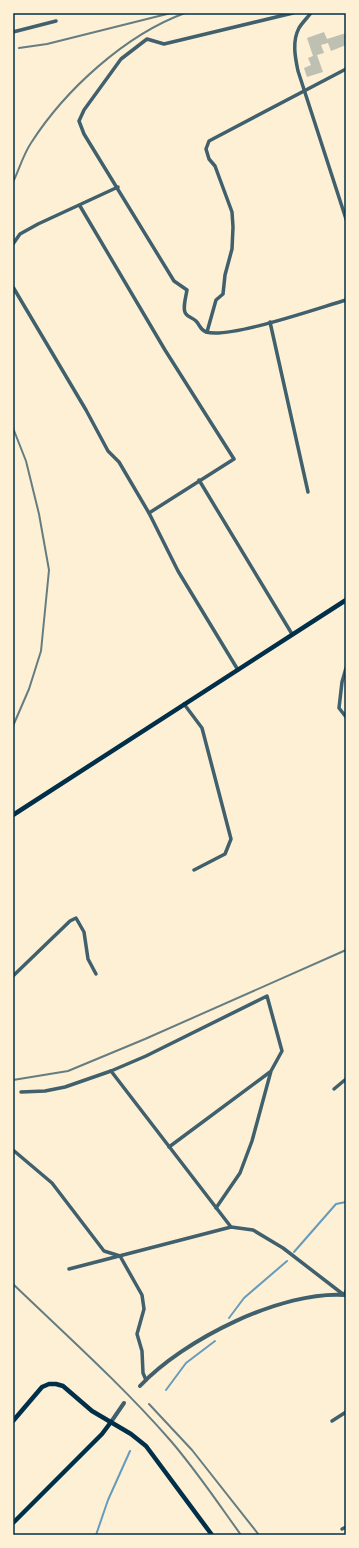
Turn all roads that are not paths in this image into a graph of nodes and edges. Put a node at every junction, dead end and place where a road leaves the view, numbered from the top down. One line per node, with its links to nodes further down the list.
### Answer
1 (293, 13): 7 (street)
2 (311, 13): 6 (street)
3 (56, 21): 4 (street)
4 (13, 32)
5 (346, 69): 6 (street)
6 (304, 90): 9 (street); 14 (street)
7 (118, 187): 8 (street); 14 (street)
8 (80, 206): 10 (street); 15 (street)
9 (346, 219)
10 (13, 244)
11 (13, 287): 17 (street)
12 (346, 300): 13 (street)
13 (270, 322): 14 (street); 16 (street)
14 (207, 332)
15 (199, 480): 17 (street); 19 (street)
16 (308, 492)
17 (149, 513): 21 (street)
18 (346, 600): 19 (main road)
19 (292, 634): 21 (main road)
20 (346, 668): 23 (street)
21 (238, 670): 22 (main road)
22 (184, 704): 24 (main road); 25 (street)
23 (346, 717)
24 (13, 815)
25 (194, 870)
26 (96, 974): 27 (street)
27 (13, 976)
28 (111, 1071): 29 (street); 32 (street); 33 (street)
29 (271, 1071): 33 (street); 35 (street)
30 (346, 1079): 31 (street)
31 (334, 1089)
32 (21, 1092)
33 (169, 1147): 35 (street)
34 (13, 1150): 37 (street)
35 (216, 1208): 36 (street)
36 (231, 1227): 37 (street); 39 (street)
37 (120, 1256): 38 (street); 40 (street)
38 (69, 1269)
39 (345, 1294): 40 (street)
40 (146, 1380): 41 (street)
41 (140, 1386)
42 (124, 1403): 46 (street)
43 (346, 1412): 45 (street)
44 (13, 1421): 46 (main road)
45 (332, 1421)
46 (111, 1422): 47 (main road); 50 (main road)
47 (13, 1522)
48 (346, 1527): 49 (street)
49 (342, 1529)
50 (210, 1534)

